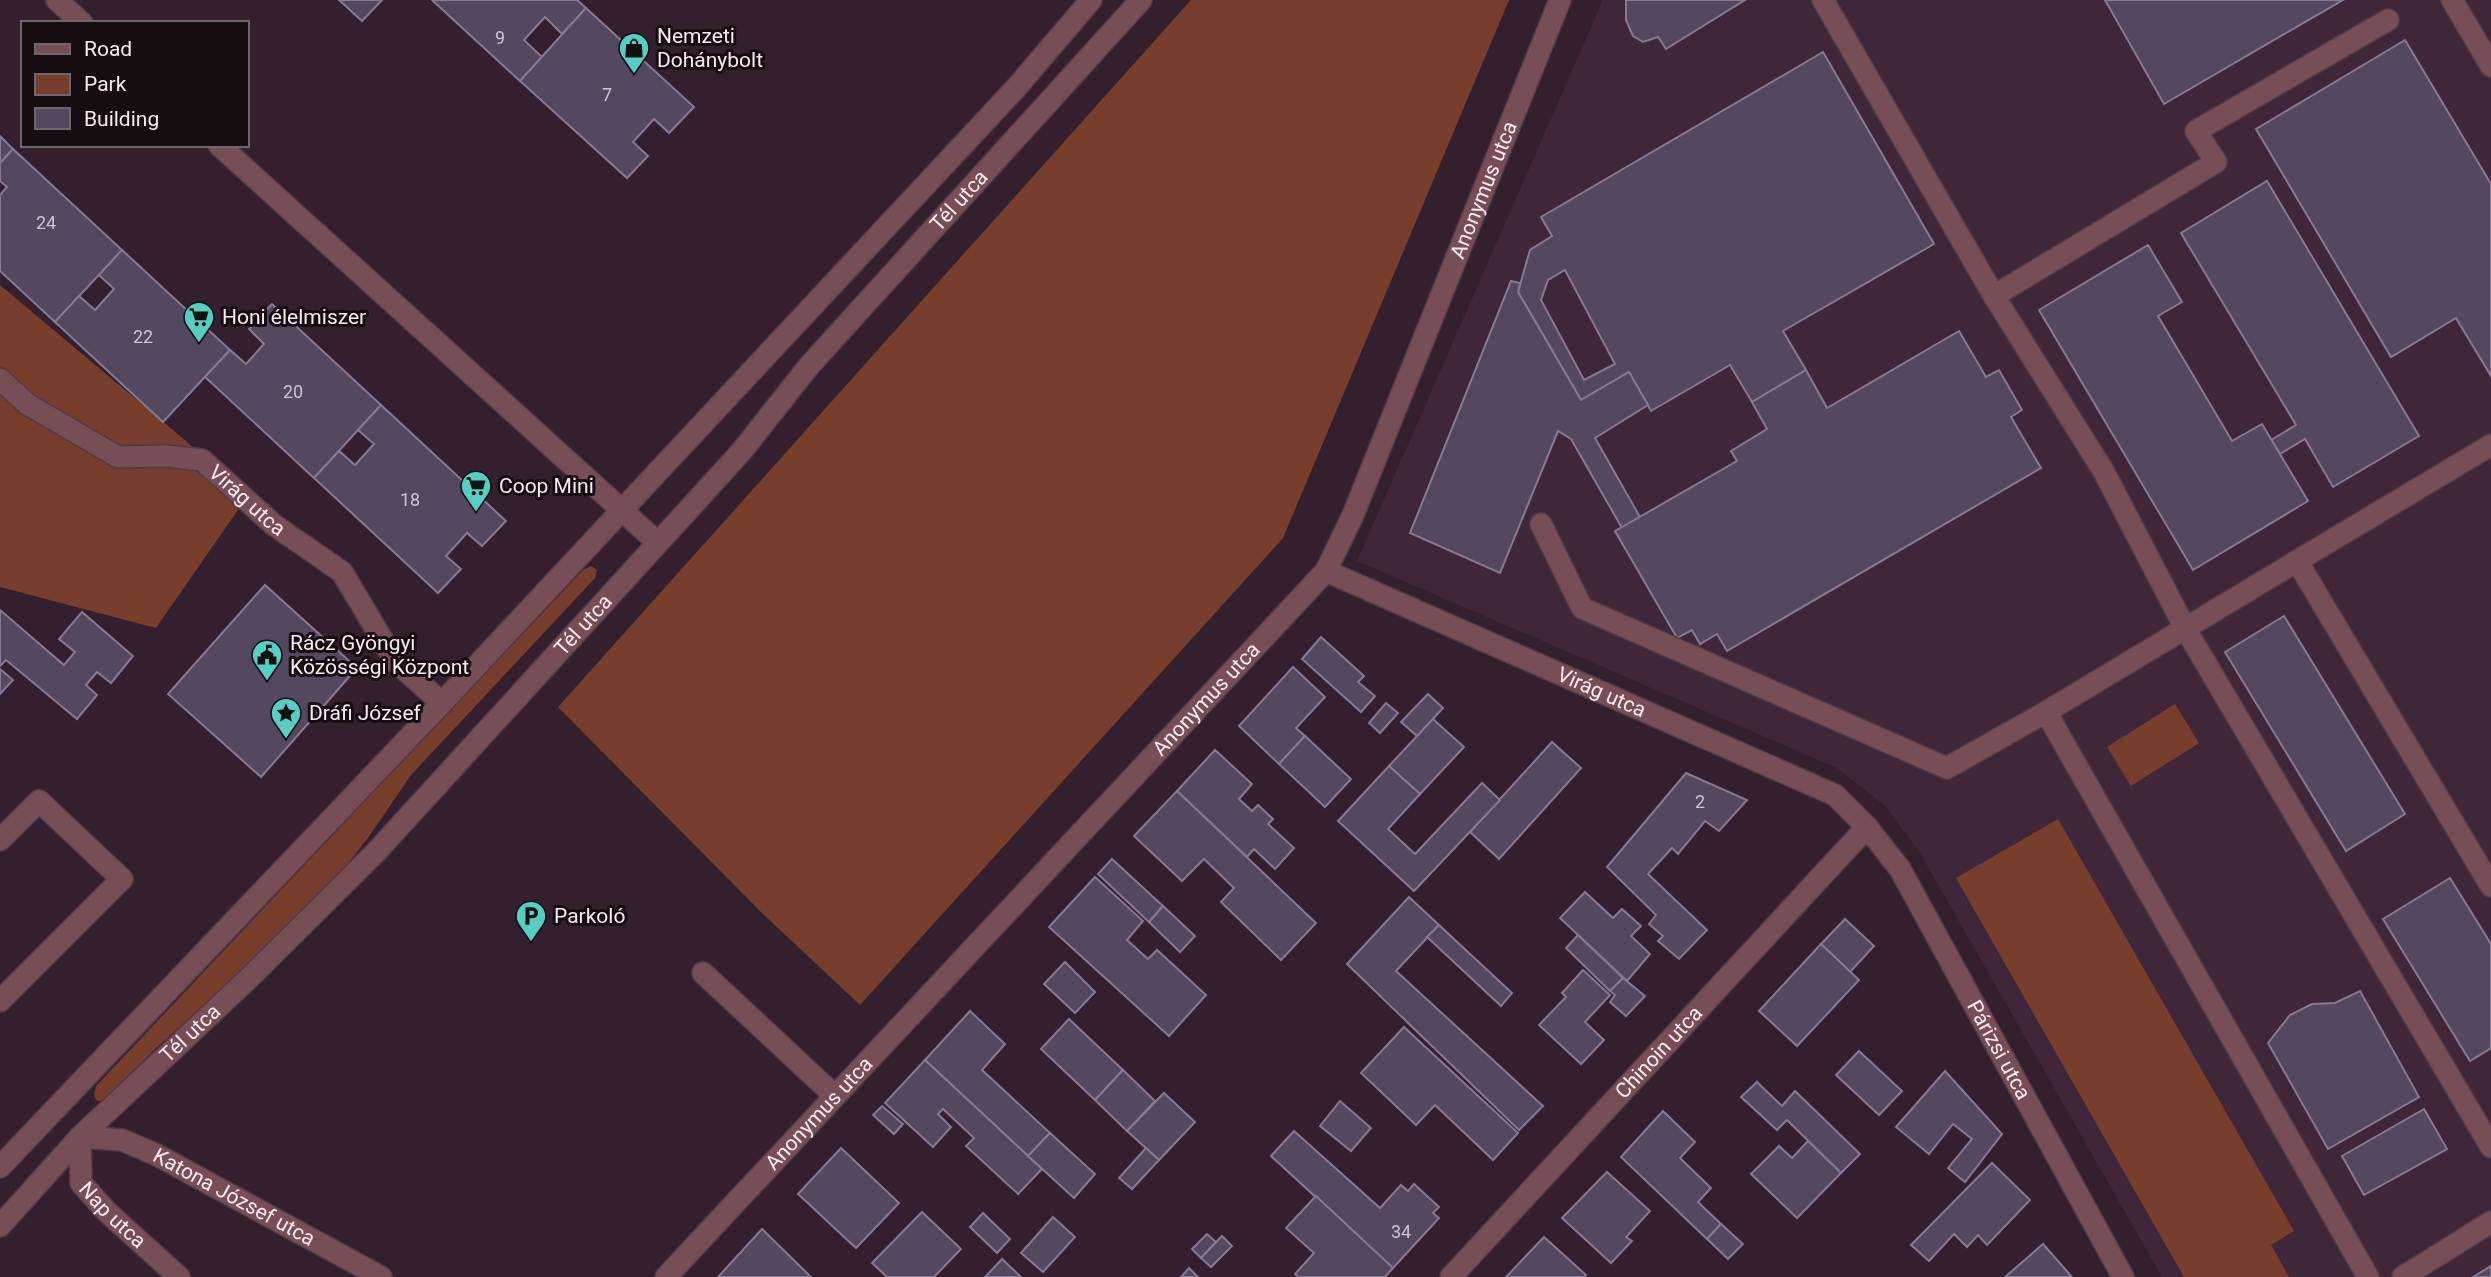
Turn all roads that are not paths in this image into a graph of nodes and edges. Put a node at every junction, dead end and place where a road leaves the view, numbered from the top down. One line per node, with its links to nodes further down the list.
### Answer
1 (57, 0): 8 (street)
2 (1091, 0): 14 (street, Tél utca)
3 (1141, 0): 16 (street, Tél utca)
4 (1560, 0): 18 (street, Anonymus utca)
5 (1823, 0): 11 (street)
6 (2452, 0): 9 (street)
7 (2388, 20): 11 (street)
8 (80, 21)
9 (2491, 66)
10 (221, 147): 14 (street)
11 (1994, 296): 19 (street)
12 (0, 379): 20 (street, Virág utca)
13 (2491, 444): 17 (street)
14 (622, 510): 16 (street); 20 (street, Tél utca)
15 (1541, 524): 21 (street)
16 (657, 542): 29 (street, Tél utca)
17 (2297, 561): 19 (street); 24 (street)
18 (1326, 571): 22 (street, Virág utca); 27 (street, Anonymus utca)
19 (2185, 628): 21 (street); 30 (street)
20 (442, 703): 28 (street, Tél utca)
21 (2046, 712): 39 (street)
22 (1867, 827): 37 (street, Chinoin utca); 38 (street, Párizsi utca)
23 (0, 840): 26 (street)
24 (2491, 886)
25 (703, 973): 27 (street)
26 (0, 1001)
27 (835, 1096): 36 (street, Anonymus utca)
28 (53, 1110): 29 (street); 31 (street, Tél utca)
29 (80, 1137): 33 (street, Tél utca); 34 (street, Nap utca); 35 (street, Katona József utca)
30 (2489, 1139)
31 (0, 1167)
32 (2491, 1222): 40 (street)
33 (0, 1226)
34 (178, 1277)
35 (380, 1277)
36 (666, 1277)
37 (1451, 1277)
38 (2123, 1277)
39 (2368, 1277)
40 (2403, 1277)

